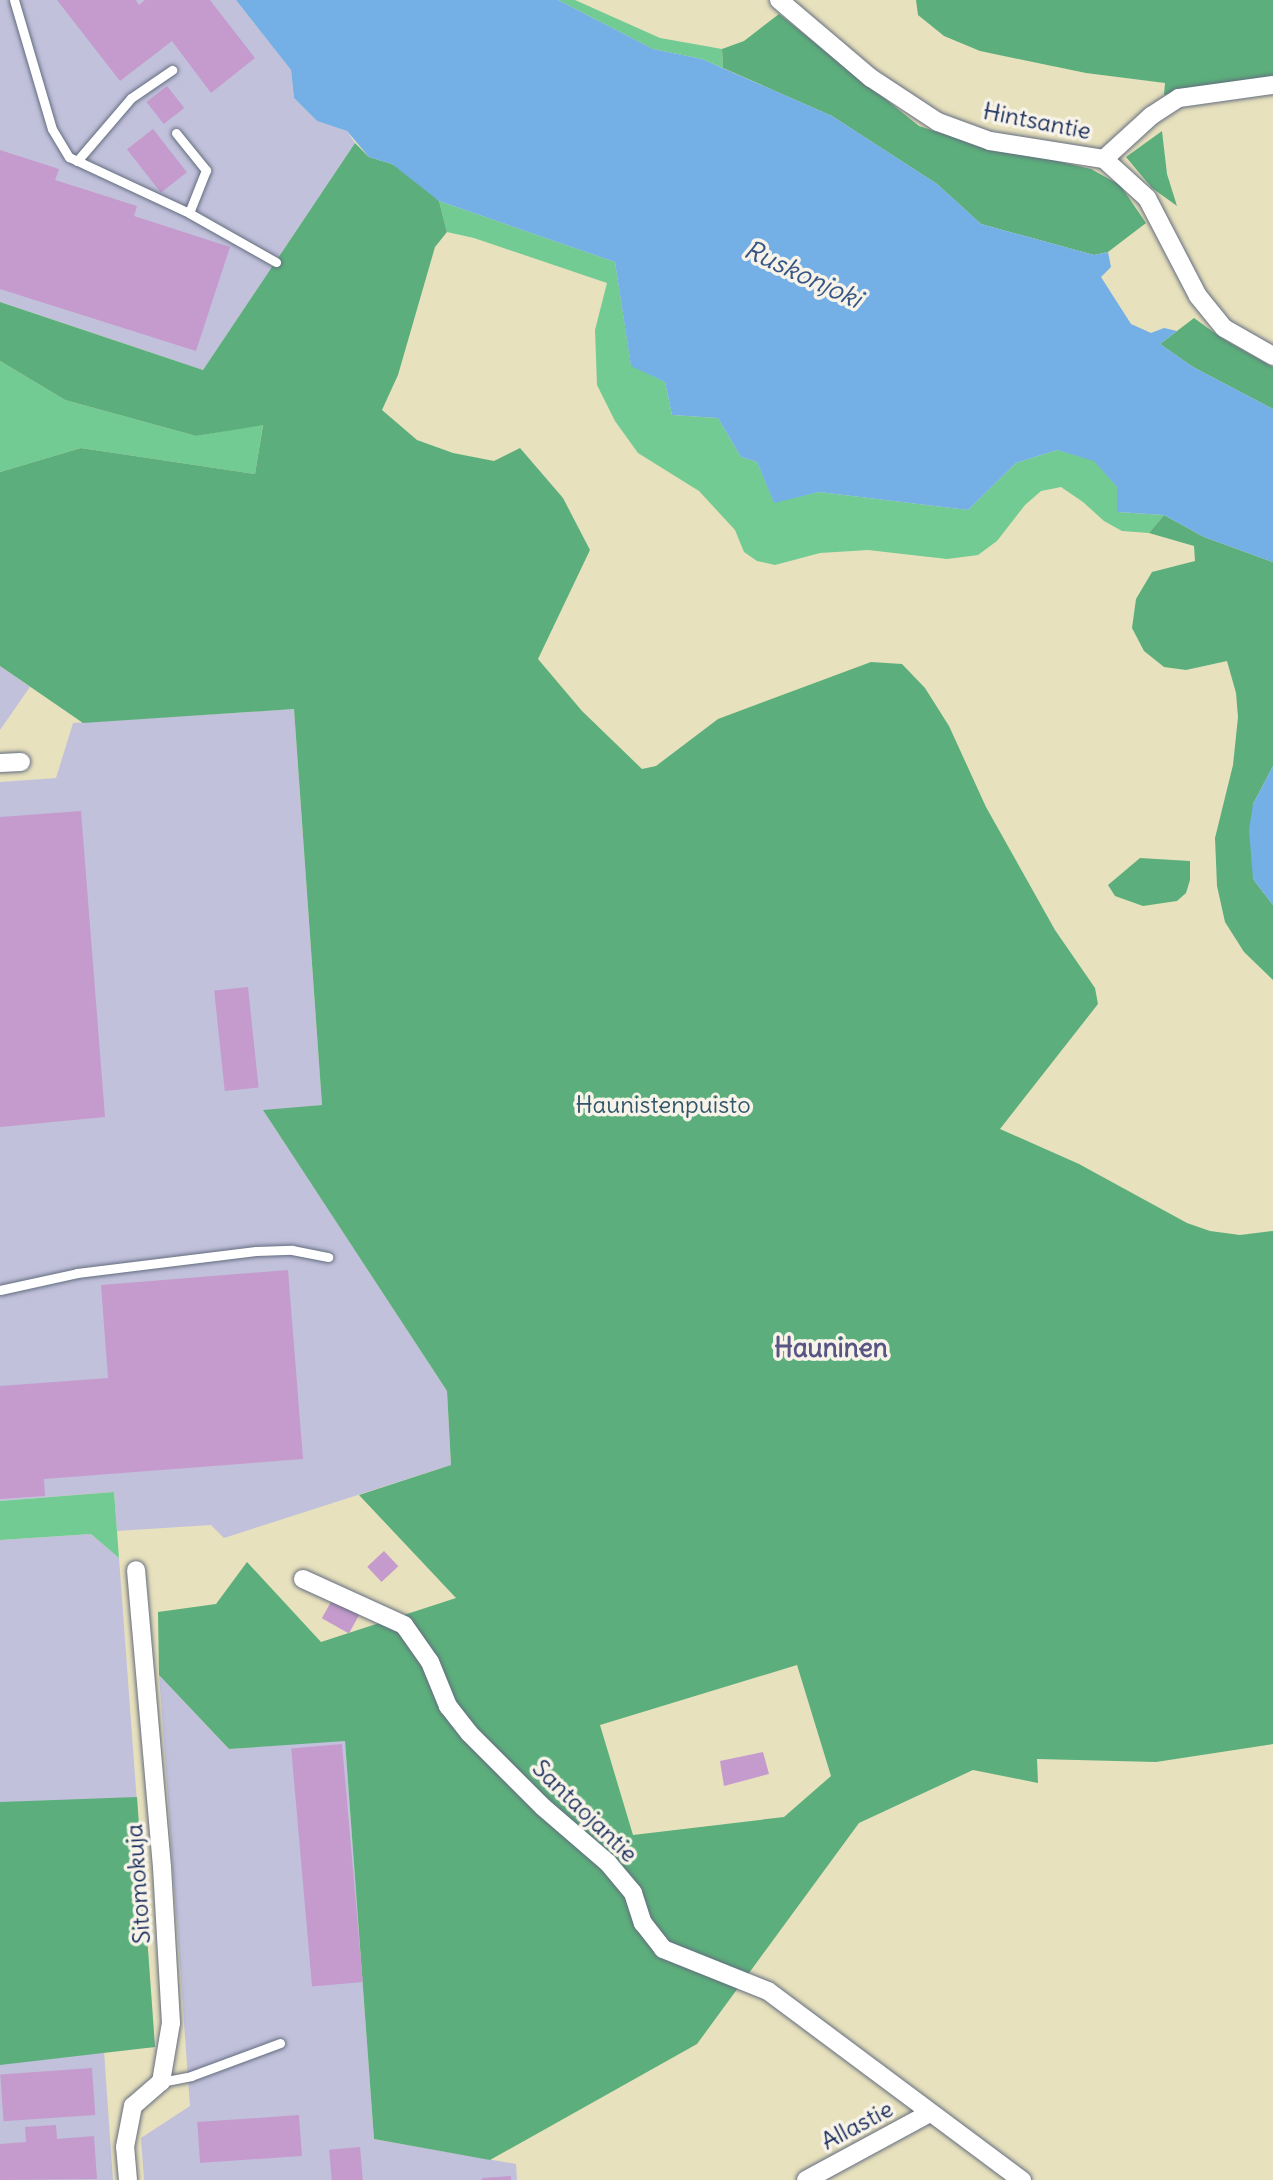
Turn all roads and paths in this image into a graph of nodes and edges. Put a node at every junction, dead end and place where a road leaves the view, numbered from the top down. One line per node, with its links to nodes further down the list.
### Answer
1 (14, 0): 7 (lane)
2 (779, 0): 6 (street, Hintsantie)
3 (172, 69): 7 (lane)
4 (1273, 85): 6 (street)
5 (176, 133): 8 (lane)
6 (1104, 159): 10 (street, Hintsantie)
7 (77, 161): 8 (lane)
8 (188, 213): 9 (lane)
9 (276, 262)
10 (1273, 356)
11 (21, 762): 12 (street)
12 (0, 763)
13 (328, 1257): 14 (lane)
14 (0, 1290)
15 (136, 1570): 18 (street, Sitomokuja)
16 (303, 1579): 19 (street, Santaojantie)
17 (280, 2043): 18 (lane)
18 (160, 2082): 20 (street)
19 (930, 2113): 21 (street, Allastie); 22 (street, Santaojantie)
20 (128, 2180)
21 (806, 2180)
22 (1022, 2180)

